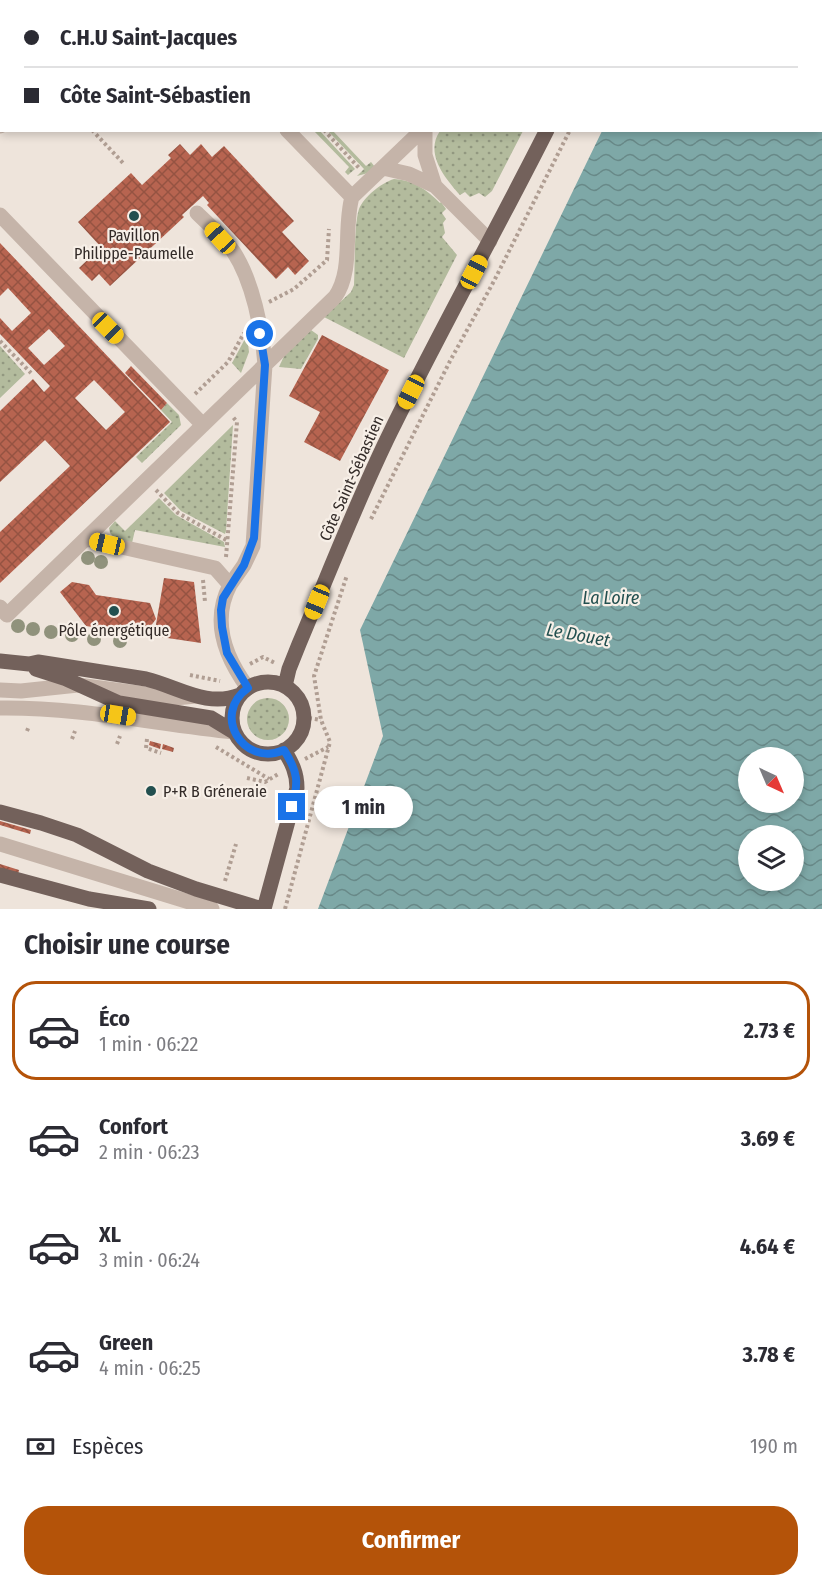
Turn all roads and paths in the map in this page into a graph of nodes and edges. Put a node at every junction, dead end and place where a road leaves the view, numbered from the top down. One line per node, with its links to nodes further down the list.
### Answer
1 (94, 132): 8 (path)
2 (289, 132): 11 (lane)
3 (326, 132): 11 (path)
4 (422, 132): 9 (lane)
5 (424, 132): 10 (lane)
6 (546, 132): 15 (main road, Côte Saint-Sébastien)
7 (569, 132): 25 (path)
8 (124, 164)
9 (383, 168): 10 (lane); 11 (lane)
10 (435, 186): 15 (lane)
11 (347, 192): 18 (lane)
12 (197, 213): 16 (lane)
13 (0, 216): 21 (lane)
14 (330, 219): 16 (path)
15 (490, 241): 39 (main road, Côte Saint-Sébastien)
16 (256, 316): 18 (lane); 20 (path)
17 (0, 341): 19 (path)
18 (265, 365): 22 (lane); 30 (lane)
19 (30, 373)
20 (204, 386): 21 (path); 22 (path)
21 (184, 405): 23 (lane)
22 (222, 405): 23 (lane); 27 (path)
23 (203, 424): 24 (lane)
24 (146, 480): 26 (lane); 27 (path)
25 (368, 524)
26 (86, 539): 29 (lane); 32 (lane)
27 (228, 541): 29 (path)
28 (351, 565): 36 (path)
29 (214, 567): 30 (lane); 31 (path)
30 (230, 585): 41 (lane)
31 (206, 609)
32 (2, 614)
33 (0, 661): 34 (main road)
34 (28, 664): 38 (main road); 42 (main road)
35 (220, 670): 37 (path)
36 (314, 676)
37 (222, 681)
38 (78, 685): 40 (lane); 42 (lane); 49 (main road)
39 (285, 686): 41 (main road); 44 (main road)
40 (0, 690)
41 (244, 692): 42 (main road); 49 (main road)
42 (196, 696)
43 (0, 708): 49 (lane)
44 (303, 717): 45 (path); 55 (main road)
45 (321, 720)
46 (29, 726): 47 (path)
47 (27, 731)
48 (75, 731): 51 (path)
49 (234, 732): 55 (main road)
50 (120, 736): 53 (path)
51 (72, 739)
52 (147, 739): 56 (path)
53 (117, 744)
54 (212, 745): 57 (path)
55 (284, 750): 64 (main road)
56 (161, 753)
57 (247, 778)
58 (0, 812): 62 (main road)
59 (0, 844): 62 (lane)
60 (236, 844): 62 (path)
61 (5, 877): 63 (main road)
62 (218, 901): 64 (main road)
63 (149, 909)
64 (263, 909)

